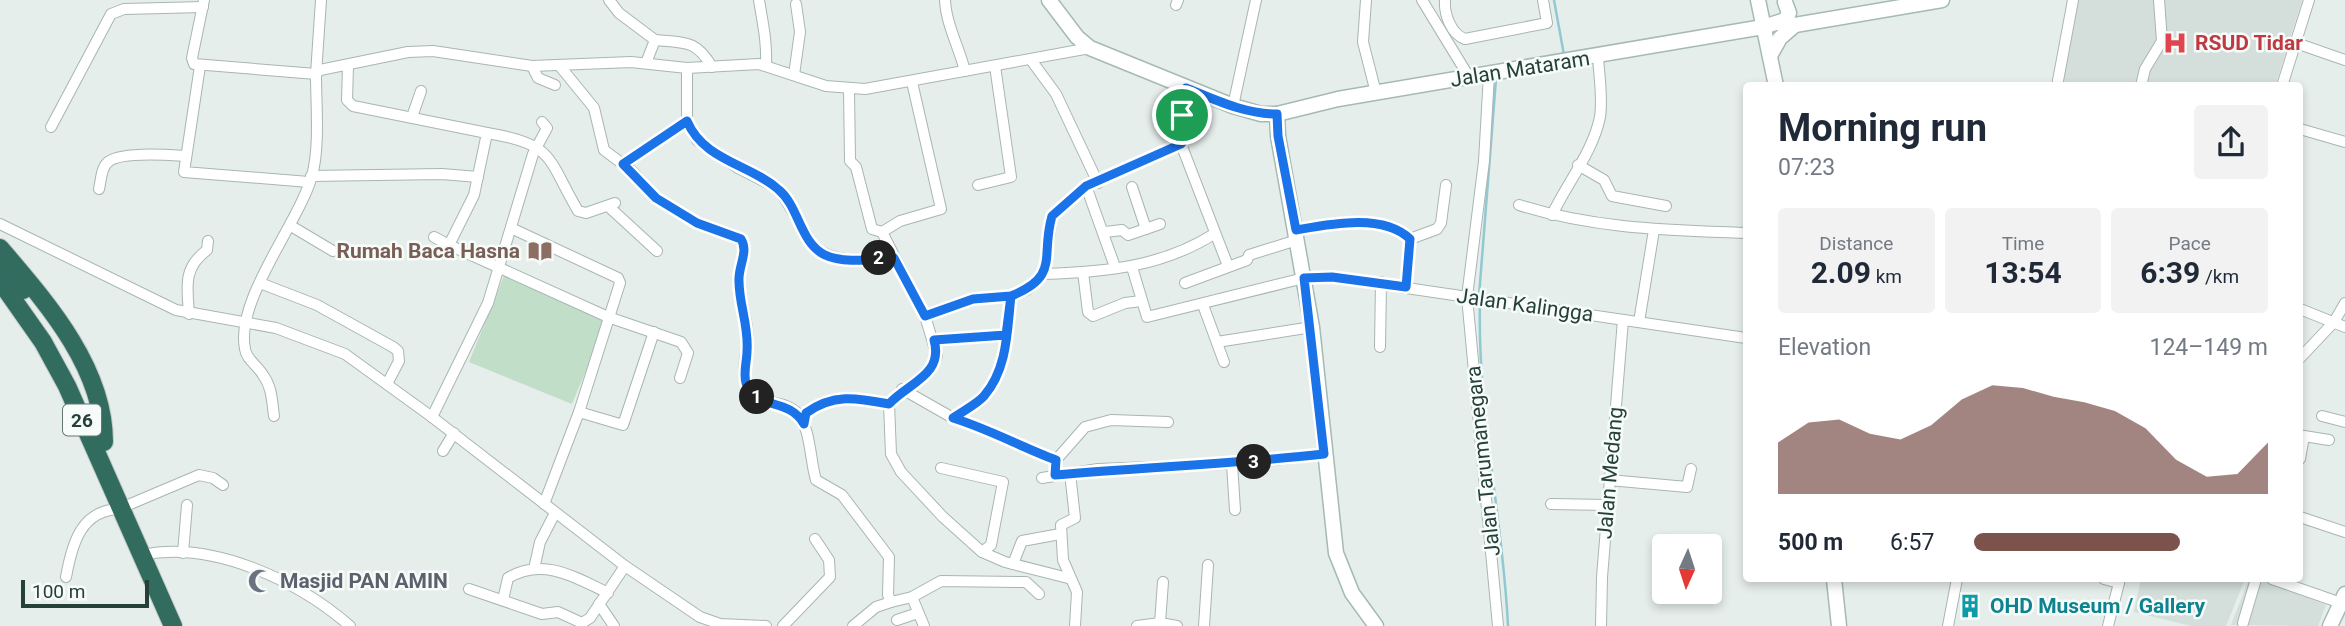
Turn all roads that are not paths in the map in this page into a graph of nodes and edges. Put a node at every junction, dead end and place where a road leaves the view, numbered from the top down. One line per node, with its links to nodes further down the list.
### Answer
1 (321, 0): 41 (street)
2 (609, 0): 24 (street)
3 (760, 0): 36 (street)
4 (945, 0): 40 (street)
5 (1049, 0): 26 (main road)
6 (1256, 0): 55 (street)
7 (1366, 0): 54 (street)
8 (1422, 0): 44 (street)
9 (1445, 0): 18 (street)
10 (1942, 0): 15 (main road)
11 (2073, 0): 47 (street)
12 (2160, 0): 48 (street)
13 (2309, 0): 25 (street)
14 (1783, 1): 20 (main road); 21 (main road)
15 (1910, 2): 20 (main road)
16 (204, 3): 33 (street); 60 (street)
17 (796, 4): 43 (street)
18 (1543, 4)
19 (1759, 6): 23 (main road)
20 (1816, 19): 22 (main road)
21 (1778, 23): 22 (main road); 23 (main road, Jalan Mataram)
22 (1795, 25): 27 (main road)
23 (1763, 27): 27 (main road); 28 (main road, Jalan Mataram)
24 (655, 40): 31 (street); 38 (street)
25 (2296, 43): 30 (street); 49 (street)
26 (1090, 48): 29 (street); 51 (main road)
27 (1771, 54): 46 (main road)
28 (1598, 56): 42 (main road, Jalan Mataram); 68 (street)
29 (1031, 60): 37 (street); 71 (street)
30 (2345, 60)
31 (646, 64): 32 (street); 39 (street)
32 (559, 65): 35 (street); 67 (street)
33 (200, 66): 41 (street); 66 (street)
34 (348, 66): 35 (street); 41 (street); 57 (street)
35 (532, 66): 50 (street)
36 (766, 66): 38 (street); 43 (street)
37 (995, 66): 40 (street); 73 (street)
38 (712, 67): 39 (street)
39 (687, 68): 58 (street)
40 (965, 71): 45 (street)
41 (316, 74): 70 (street)
42 (1489, 74): 44 (main road, Jalan Mataram); 113 (street, Jalan Tarumanegara)
43 (794, 75): 52 (street)
44 (1469, 77): 54 (main road, Jalan Mataram)
45 (912, 82): 52 (street); 86 (street)
46 (1775, 82)
47 (2058, 82)
48 (2142, 82)
49 (2283, 82)
50 (555, 85)
51 (1186, 88): 55 (main road); 64 (street)
52 (849, 90): 86 (street)
53 (421, 91): 57 (street)
54 (1376, 93): 56 (main road, Jalan Mataram)
55 (1233, 106): 56 (main road)
56 (1277, 114): 90 (main road)
57 (412, 117): 62 (street)
58 (687, 121): 67 (street); 98 (street)
59 (542, 122): 65 (street)
60 (51, 127)
61 (2303, 130): 63 (street)
62 (486, 133): 65 (street); 69 (street)
63 (2345, 142)
64 (1181, 144): 71 (street); 89 (street)
65 (537, 147): 83 (street); 97 (street)
66 (185, 156): 70 (street); 76 (street)
67 (623, 164): 146 (street)
68 (1578, 165): 78 (street); 79 (street)
69 (478, 177): 70 (street); 94 (street)
70 (310, 179): 82 (street)
71 (1098, 183): 74 (street)
72 (1446, 185): 92 (street)
73 (978, 186)
74 (1086, 186): 87 (street); 105 (street)
75 (1132, 187): 84 (street)
76 (99, 189)
77 (1519, 205): 79 (street)
78 (1666, 206)
79 (1552, 215): 85 (street)
80 (0, 223): 118 (street)
81 (1160, 224): 84 (street)
82 (290, 226): 96 (street); 108 (street)
83 (511, 228): 103 (street); 120 (street)
84 (1146, 229): 87 (street)
85 (1654, 230): 88 (street); 124 (street)
86 (882, 232): 98 (street)
87 (1105, 232): 101 (street)
88 (1743, 233)
89 (1214, 234): 100 (street); 102 (street)
90 (1297, 235): 92 (street); 100 (street); 106 (main road)
91 (433, 237): 94 (street)
92 (1410, 239): 110 (street)
93 (208, 241): 118 (street)
94 (449, 245): 103 (street)
95 (0, 248): 150 (highway)
96 (332, 251)
97 (657, 251)
98 (894, 258): 119 (street)
99 (0, 262): 111 (highway, 26)
100 (1228, 265): 109 (street)
101 (1115, 267): 102 (street); 104 (street)
102 (1132, 267): 114 (street)
103 (500, 268): 120 (street); 142 (street)
104 (1083, 272): 105 (street); 114 (street)
105 (1044, 274): 112 (street)
106 (1304, 278): 107 (street, Jalan Kalingga); 116 (street, Jalan Kalingga); 125 (main road)
107 (1381, 282): 110 (street, Jalan Kalingga); 132 (street)
108 (260, 283): 123 (street); 136 (street)
109 (1185, 283)
110 (1406, 287): 113 (street, Jalan Kalingga)
111 (9, 290): 150 (highway, 26); 166 (highway, 26)
112 (1011, 296): 119 (street); 128 (street)
113 (1467, 297): 121 (street, Jalan Kalingga); 214 (street, Jalan Tarumanegara)
114 (1141, 301): 116 (street, Jalan Kalingga)
115 (2345, 303): 122 (street)
116 (1203, 305): 131 (street)
117 (2303, 310): 122 (street)
118 (189, 314): 123 (street)
119 (925, 316): 130 (street)
120 (608, 317): 127 (street); 139 (street)
121 (1623, 320): 124 (street, Jalan Kalingga); 160 (street, Jalan Medang)
122 (2334, 322): 126 (street); 133 (street)
123 (246, 323): 136 (street); 141 (street)
124 (1639, 323): 129 (street, Jalan Kalingga)
125 (1312, 327): 131 (street); 152 (main road)
126 (2345, 327)
127 (654, 332): 135 (street); 139 (street)
128 (1006, 335): 130 (street); 143 (street)
129 (1743, 338)
130 (934, 340): 137 (street)
131 (1217, 341): 134 (street)
132 (1380, 348)
133 (2303, 355)
134 (1224, 362)
135 (680, 378)
136 (387, 384): 142 (street)
137 (902, 390): 138 (street); 143 (street)
138 (889, 404): 146 (street); 173 (street)
139 (579, 412): 162 (street)
140 (2322, 415): 145 (street)
141 (274, 416)
142 (432, 417): 147 (street)
143 (953, 418): 153 (street)
144 (1168, 422): 153 (street)
145 (2345, 422)
146 (804, 424): 194 (street)
147 (454, 433): 151 (street); 162 (street)
148 (2303, 435): 149 (street)
149 (2329, 440)
150 (104, 442): 166 (highway, 26)
151 (443, 451)
152 (1324, 454): 154 (street); 213 (main road)
153 (1056, 460): 158 (street)
154 (1232, 464): 157 (street); 167 (street)
155 (941, 468): 173 (street)
156 (1690, 469): 160 (street)
157 (1070, 473): 158 (street); 171 (street)
158 (1055, 475): 159 (street)
159 (1042, 478)
160 (1609, 480): 165 (street, Jalan Medang)
161 (223, 485): 166 (street)
162 (544, 504): 168 (street)
163 (1551, 504): 165 (street)
164 (187, 505): 175 (street)
165 (1607, 505): 215 (street, Jalan Medang)
166 (124, 507): 174 (highway, 26); 180 (street)
167 (1235, 510)
168 (555, 513): 178 (street); 179 (street)
169 (2303, 518): 170 (street)
170 (2345, 532)
171 (1060, 534): 176 (street); 181 (street)
172 (815, 539): 206 (street)
173 (982, 552): 176 (street)
174 (142, 554): 175 (street); 201 (highway, 26)
175 (183, 554): 202 (street)
176 (1013, 564): 181 (street)
177 (1208, 565): 212 (street)
178 (625, 566): 189 (street); 198 (street)
179 (534, 569): 189 (street); 193 (street)
180 (66, 577)
181 (1068, 578): 209 (street)
182 (1163, 582): 200 (street)
183 (1834, 582): 216 (main road)
184 (1956, 582): 217 (street)
185 (2120, 582): 218 (street)
186 (2255, 582): 199 (street)
187 (2284, 582): 192 (street)
188 (468, 589): 193 (street)
189 (608, 593): 195 (street)
190 (1039, 593): 191 (street)
191 (912, 597): 194 (street); 196 (street)
192 (2343, 598): 219 (main road)
193 (503, 600): 195 (street)
194 (891, 602): 207 (street)
195 (599, 604): 203 (street)
196 (918, 613): 197 (street); 208 (street)
197 (897, 620)
198 (697, 622): 204 (street)
199 (2243, 622)
200 (1160, 623): 210 (street); 211 (street)
201 (173, 626)
202 (350, 626)
203 (614, 626)
204 (734, 626): 205 (street)
205 (766, 626)
206 (783, 626)
207 (853, 626)
208 (924, 626)
209 (1075, 626)
210 (1137, 626)
211 (1178, 626)
212 (1204, 626)
213 (1376, 626)
214 (1498, 626)
215 (1601, 626)
216 (1839, 626)
217 (1948, 626)
218 (2108, 626)
219 (2330, 626)

